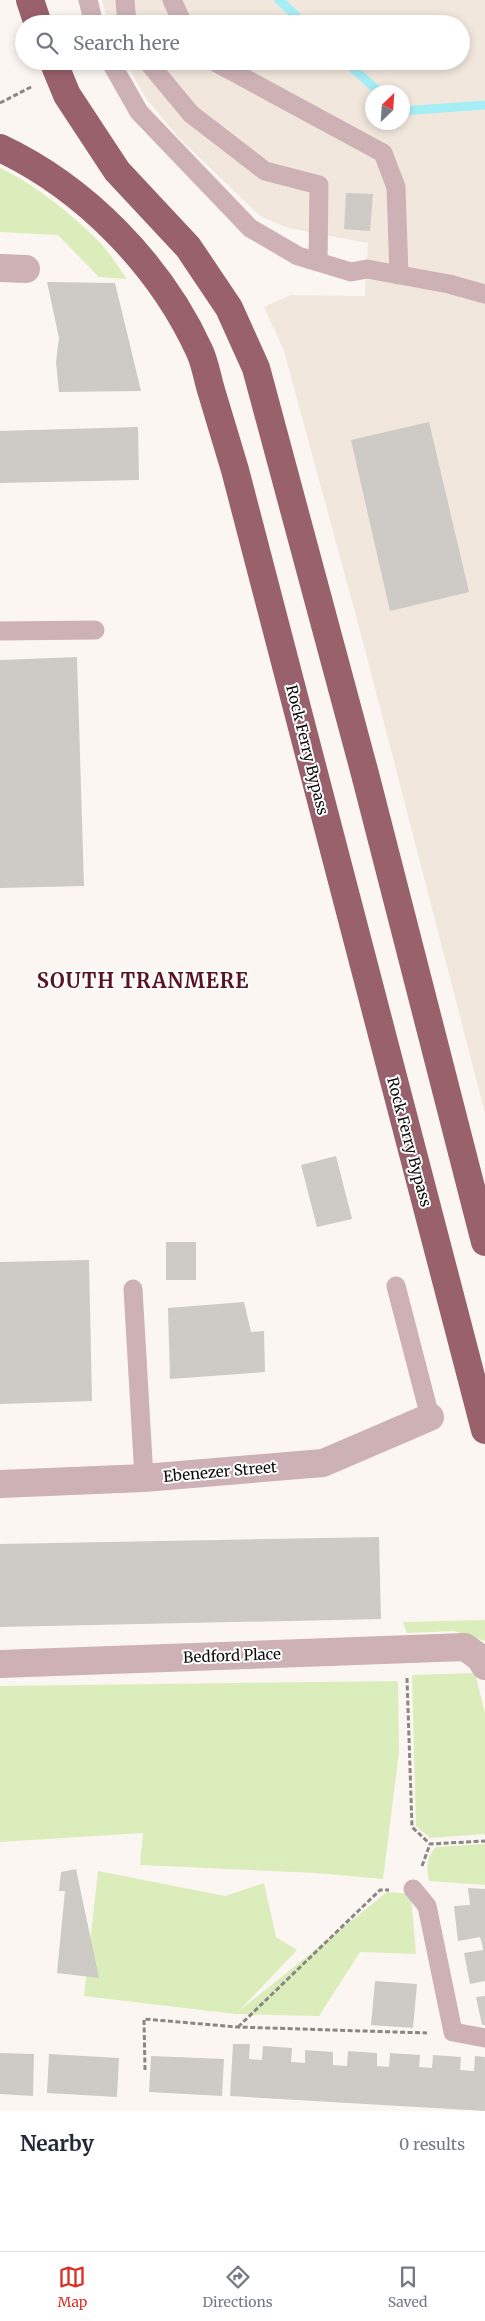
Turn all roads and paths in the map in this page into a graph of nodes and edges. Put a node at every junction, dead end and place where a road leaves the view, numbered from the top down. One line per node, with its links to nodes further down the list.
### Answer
1 (30, 0): 5 (highway)
2 (88, 0): 6 (lane)
3 (126, 0): 7 (lane)
4 (172, 0): 8 (lane)
5 (35, 15)
6 (92, 15)
7 (127, 15)
8 (179, 15)
9 (57, 70): 19 (highway)
10 (115, 70): 14 (lane)
11 (154, 70): 14 (lane)
12 (230, 70): 15 (lane)
13 (0, 148): 23 (highway, Rock Ferry Bypass)
14 (318, 262): 15 (lane)
15 (399, 275): 16 (lane)
16 (485, 294)
17 (95, 630): 18 (lane)
18 (0, 631)
19 (485, 1242)
20 (396, 1286): 22 (lane)
21 (133, 1289): 24 (lane)
22 (430, 1417): 24 (street, Ebenezer Street)
23 (485, 1430)
24 (144, 1478): 25 (street, Ebenezer Street)
25 (0, 1484)
26 (406, 1650): 27 (street, Bedford Place); 28 (street, Bedford Place); 30 (path)
27 (0, 1664)
28 (485, 1666)
29 (485, 1840): 30 (path)
30 (430, 1844): 31 (path)
31 (413, 1889): 32 (path); 33 (lane)
32 (237, 2027): 33 (path); 35 (path)
33 (453, 2030): 34 (lane)
34 (485, 2038)
35 (145, 2070)

